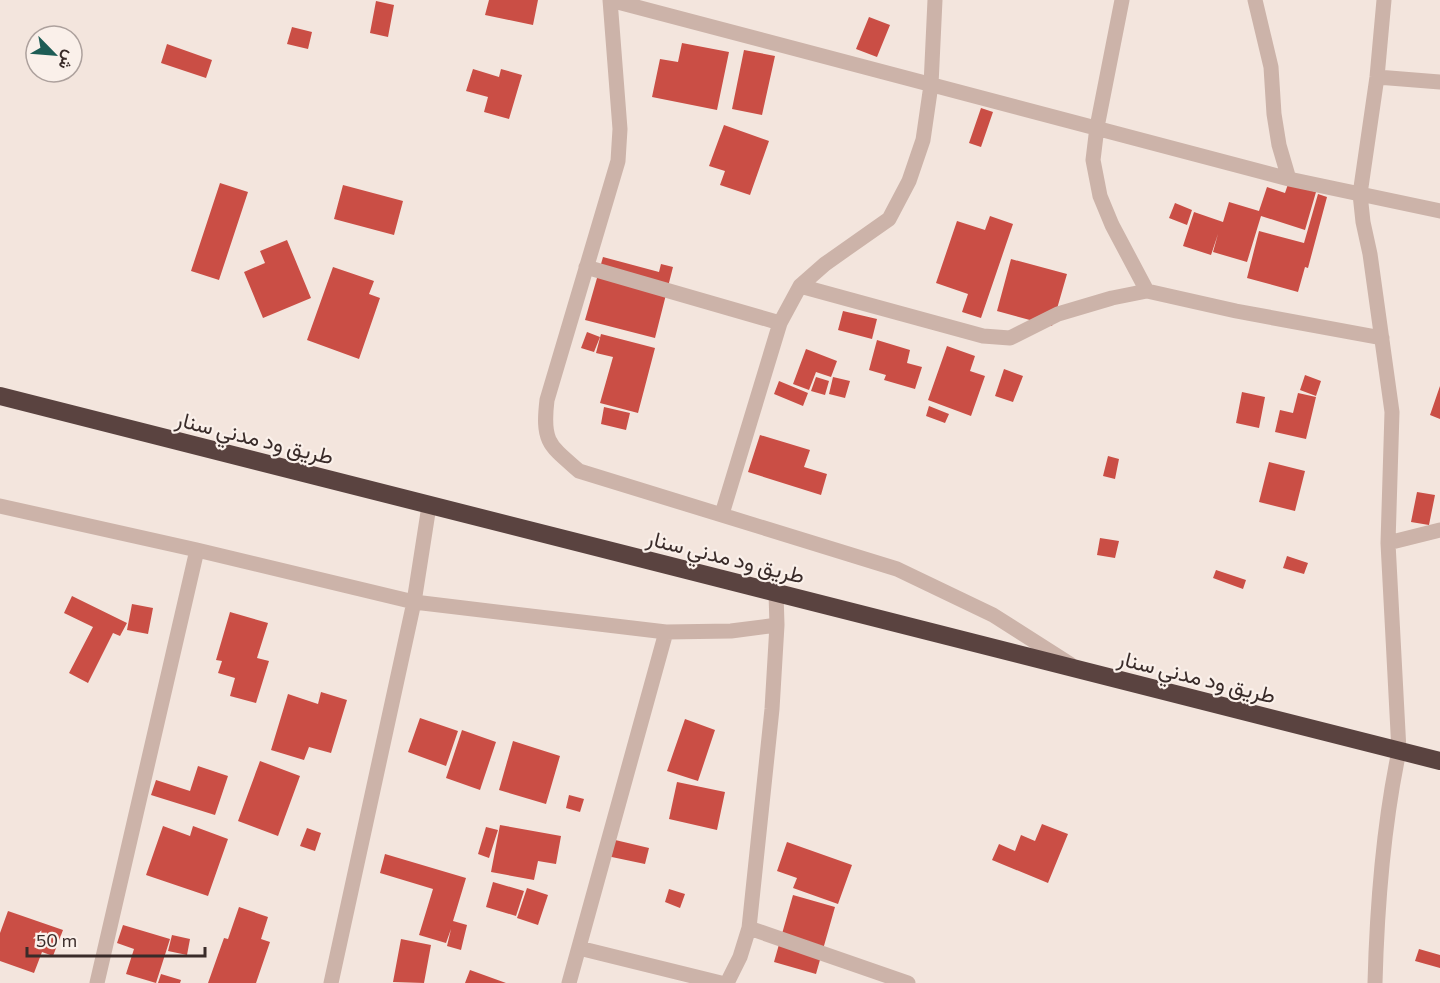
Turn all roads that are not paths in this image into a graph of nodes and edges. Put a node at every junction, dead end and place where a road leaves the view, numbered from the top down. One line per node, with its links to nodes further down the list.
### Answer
1 (610, 0): 8 (street); 13 (street)
2 (935, 0): 8 (street)
3 (1122, 0): 9 (street)
4 (1255, 0): 10 (street)
5 (1384, 0): 6 (street)
6 (1377, 77): 7 (street); 11 (street)
7 (1440, 82)
8 (931, 85): 9 (street); 14 (street)
9 (1097, 127): 10 (street); 15 (street)
10 (1289, 179): 11 (street)
11 (1360, 194): 12 (street); 17 (street)
12 (1440, 211)
13 (586, 267): 16 (street); 21 (street)
14 (800, 286): 15 (street); 16 (street)
15 (1148, 291): 17 (street)
16 (780, 323): 21 (street)
17 (1382, 338): 23 (street)
18 (0, 396): 20 (highway, طريق ود مدني سنار)
19 (0, 506): 24 (street)
20 (429, 506): 25 (highway, طريق ود مدني سنار); 26 (street)
21 (722, 514): 29 (street)
22 (1440, 530): 23 (street)
23 (1389, 543): 30 (street)
24 (197, 550): 26 (street); 34 (street)
25 (776, 593): 27 (street); 29 (highway, طريق ود مدني سنار)
26 (414, 602): 28 (street); 35 (street)
27 (777, 625): 28 (street); 32 (street)
28 (666, 632): 33 (street)
29 (1081, 671): 30 (highway, طريق ود مدني سنار)
30 (1399, 751): 31 (highway, طريق ود مدني سنار); 40 (street)
31 (1440, 761)
32 (749, 928): 38 (street); 39 (street)
33 (579, 948): 36 (street); 37 (street)
34 (97, 983)
35 (331, 983)
36 (569, 983)
37 (720, 983)
38 (727, 983)
39 (908, 983)
40 (1375, 983)

